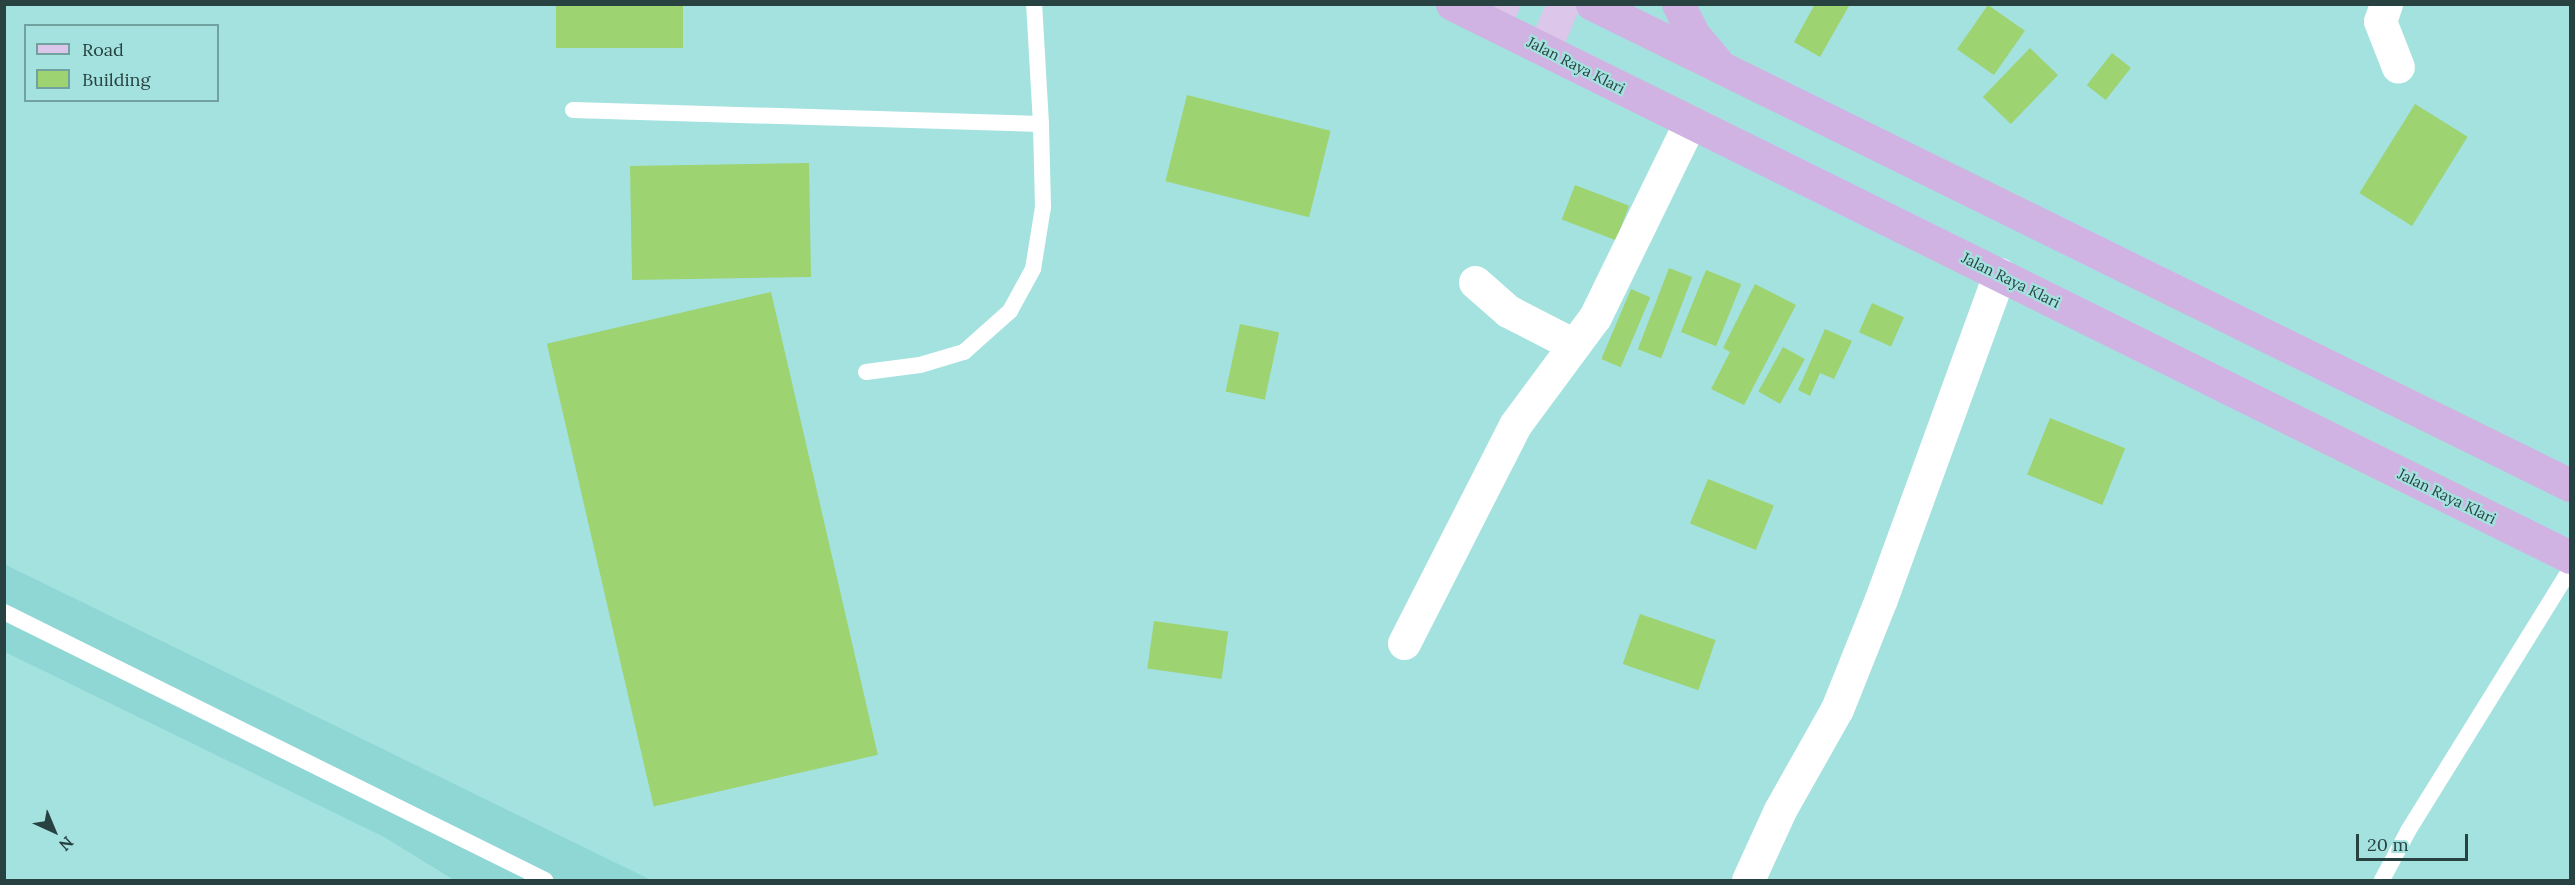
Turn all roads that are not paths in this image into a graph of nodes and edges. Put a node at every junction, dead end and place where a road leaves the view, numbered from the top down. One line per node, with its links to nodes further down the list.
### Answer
1 (1034, 4): 13 (lane)
2 (1452, 4): 7 (highway, Jalan Raya Klari)
3 (1563, 4): 8 (main road)
4 (1592, 4): 10 (highway)
5 (1678, 4): 10 (highway)
6 (2386, 4): 9 (street)
7 (1498, 14): 8 (highway, Jalan Raya Klari)
8 (1544, 49): 12 (highway, Jalan Raya Klari)
9 (2398, 67)
10 (1727, 72): 18 (highway)
11 (573, 110): 13 (lane)
12 (1690, 122): 14 (highway, Jalan Raya Klari); 16 (street)
13 (1041, 124): 17 (lane)
14 (1999, 274): 19 (highway, Jalan Raya Klari); 24 (street)
15 (1475, 282): 16 (street)
16 (1574, 345): 22 (street)
17 (866, 372)
18 (2571, 485)
19 (2571, 557)
20 (2571, 570): 25 (lane)
21 (4, 612): 23 (lane)
22 (1404, 643)
23 (545, 880)
24 (1748, 880)
25 (2382, 880)

